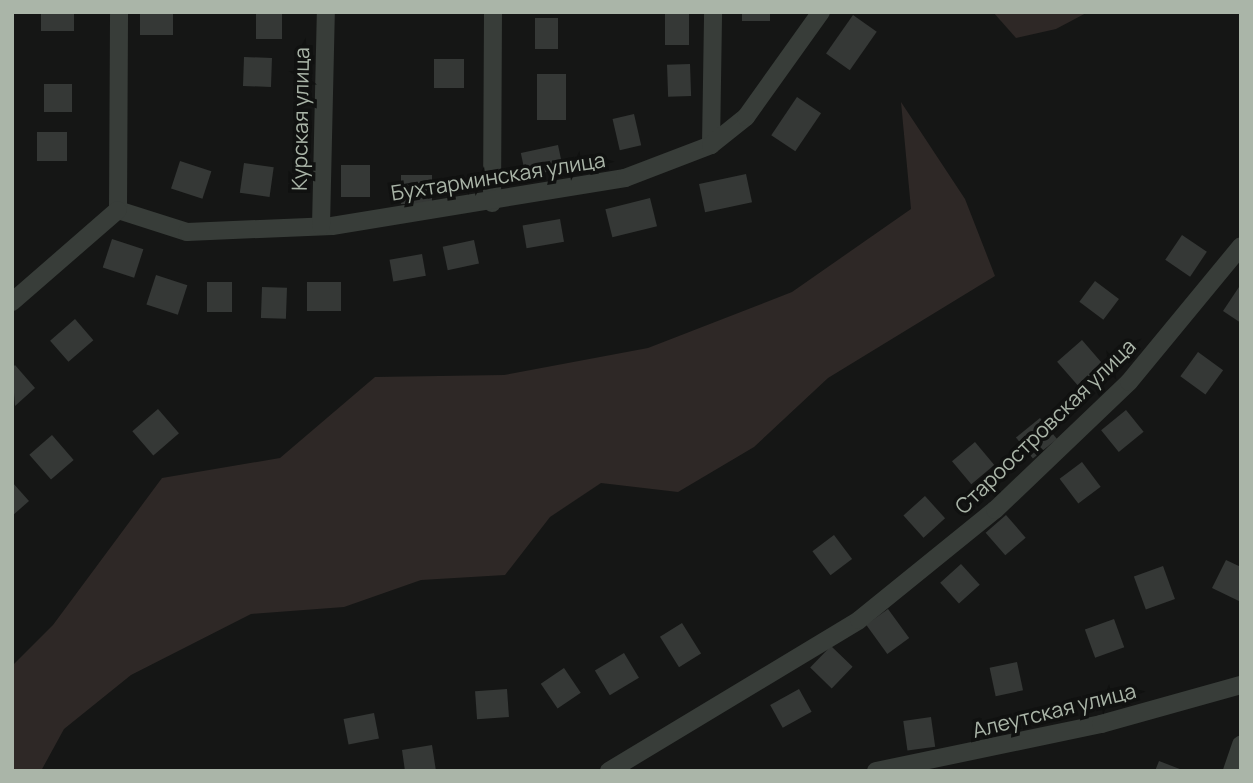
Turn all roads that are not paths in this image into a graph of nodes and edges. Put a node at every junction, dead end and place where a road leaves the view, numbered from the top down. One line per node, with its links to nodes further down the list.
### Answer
1 (118, 12): 8 (street)
2 (326, 12): 9 (street, Курская улица)
3 (493, 12): 7 (street)
4 (713, 12): 6 (street)
5 (821, 12): 6 (street, Бухтарминская улица)
6 (711, 145): 7 (street, Бухтарминская улица)
7 (492, 202): 9 (street, Бухтарминская улица)
8 (118, 209): 9 (street, Бухтарминская улица); 11 (street)
9 (321, 226)
10 (1241, 246): 14 (street, Староостровская улица)
11 (12, 302)
12 (1241, 685): 15 (street, Алеутская улица)
13 (1241, 745): 16 (street)
14 (609, 771)
15 (876, 771)
16 (1232, 771)

